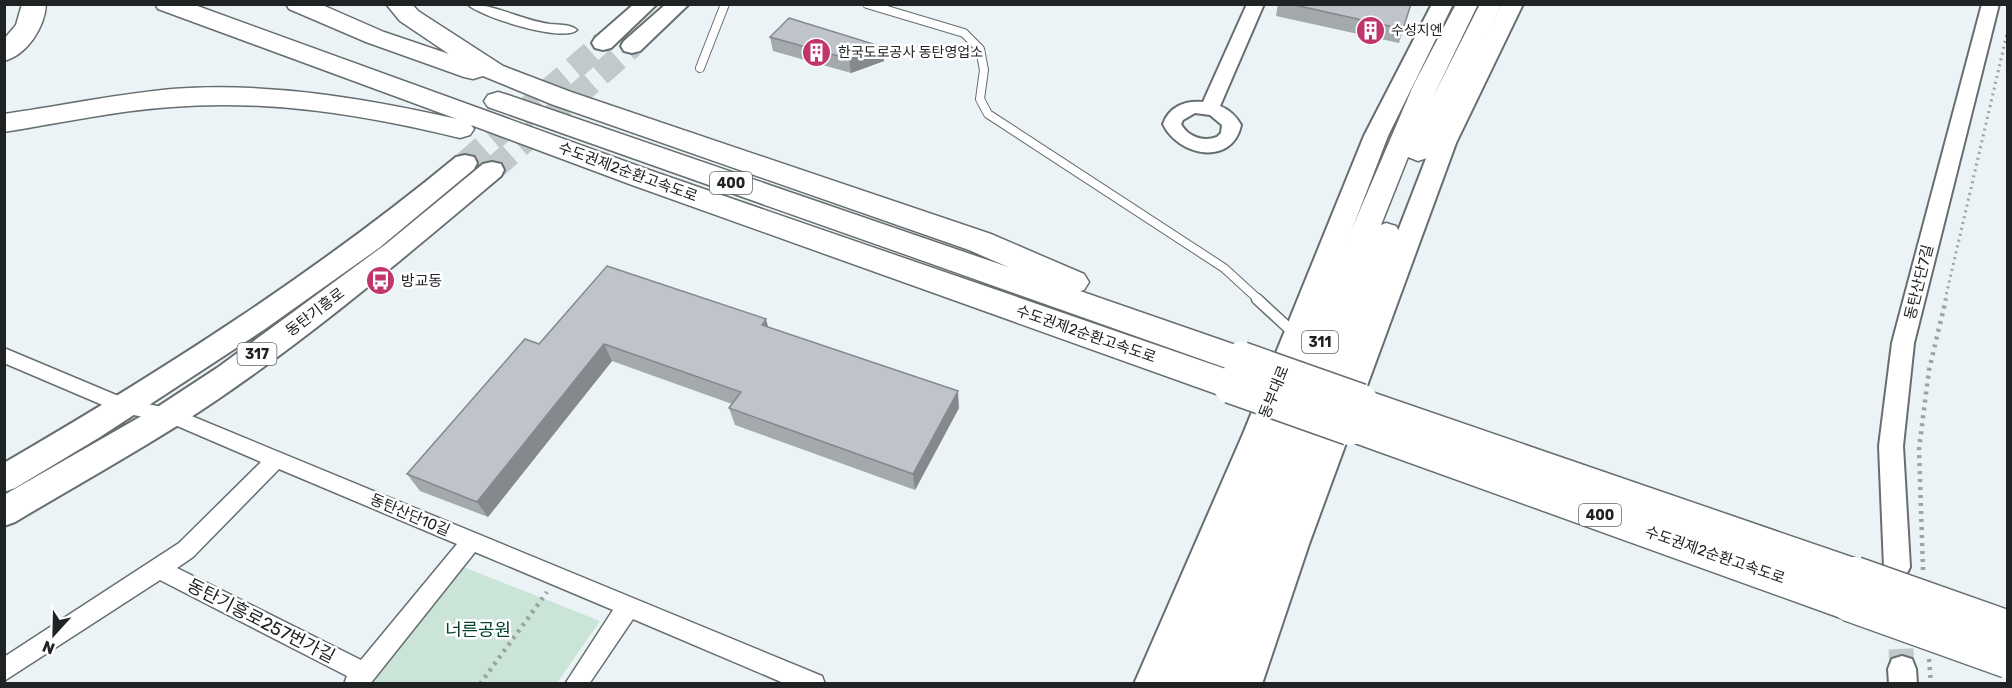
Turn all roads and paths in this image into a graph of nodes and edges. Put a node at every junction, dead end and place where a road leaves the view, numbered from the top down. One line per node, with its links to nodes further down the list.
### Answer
1 (34, 4): 22 (highway)
2 (167, 4): 33 (highway, 수도권제2순환고속도로 / 400)
3 (222, 4): 36 (highway, 수도권제2순환고속도로 / 400)
4 (298, 4): 26 (highway)
5 (398, 4): 26 (highway)
6 (473, 4): 19 (street)
7 (647, 4): 20 (main road)
8 (679, 4): 21 (main road)
9 (725, 4): 23 (lane)
10 (867, 4): 34 (lane)
11 (1256, 4): 27 (street)
12 (1467, 4): 24 (highway, 동부대로 / 311)
13 (1491, 4): 28 (highway, 311)
14 (1506, 4): 28 (highway)
15 (1512, 4): 62 (main road)
16 (1991, 4): 43 (street, 동탄산단7길)
17 (1439, 13): 24 (highway); 34 (main road, 동부대로)
18 (2007, 29): 46 (path)
19 (570, 30)
20 (603, 44)
21 (632, 46)
22 (4, 53)
23 (700, 68)
24 (1426, 84): 60 (highway, 동부대로 / 311)
25 (172, 98): 29 (highway); 30 (highway); 33 (highway)
26 (561, 98): 36 (highway)
27 (1209, 109)
28 (1438, 111): 61 (highway, 311)
29 (4, 117)
30 (4, 123)
31 (465, 163): 37 (main road, 동탄기흥로 / 317)
32 (492, 170): 38 (main road, 동탄기흥로 / 317)
33 (642, 178): 36 (highway, 수도권제2순환고속도로 / 400)
34 (1297, 335): 59 (main road, 동부대로)
35 (4, 355): 37 (street, 동탄산단10길)
36 (1236, 372): 47 (highway, 수도권제2순환고속도로 / 400, bridge)
37 (126, 407): 38 (street, 동탄산단10길); 40 (main road, 동탄기흥로 / 317)
38 (170, 415): 39 (street, 동탄산단10길); 41 (main road, 동탄기흥로 / 317)
39 (276, 459): 42 (street, 동탄산단10길); 44 (street)
40 (4, 479)
41 (4, 512)
42 (472, 541): 45 (street, 동탄산단10길); 53 (street)
43 (1897, 567)
44 (159, 569): 52 (street); 53 (street, 동탄기흥로257번가길)
45 (558, 576): 48 (street, 동탄산단10길); 56 (path)
46 (1924, 579)
47 (1852, 589): 49 (highway, 수도권제2순환고속도로 / 400, bridge); 51 (highway, 수도권제2순환고속도로 / 400, bridge)
48 (629, 606): 57 (street); 58 (street, 동탄산단10길)
49 (2007, 629)
50 (1929, 649): 63 (path)
51 (2007, 660)
52 (4, 670)
53 (359, 678)
54 (4, 680): 55 (street)
55 (10, 684)
56 (480, 684)
57 (576, 684)
58 (814, 684)
59 (1152, 684)
60 (1183, 684)
61 (1213, 684)
62 (1244, 684)
63 (1931, 684)

